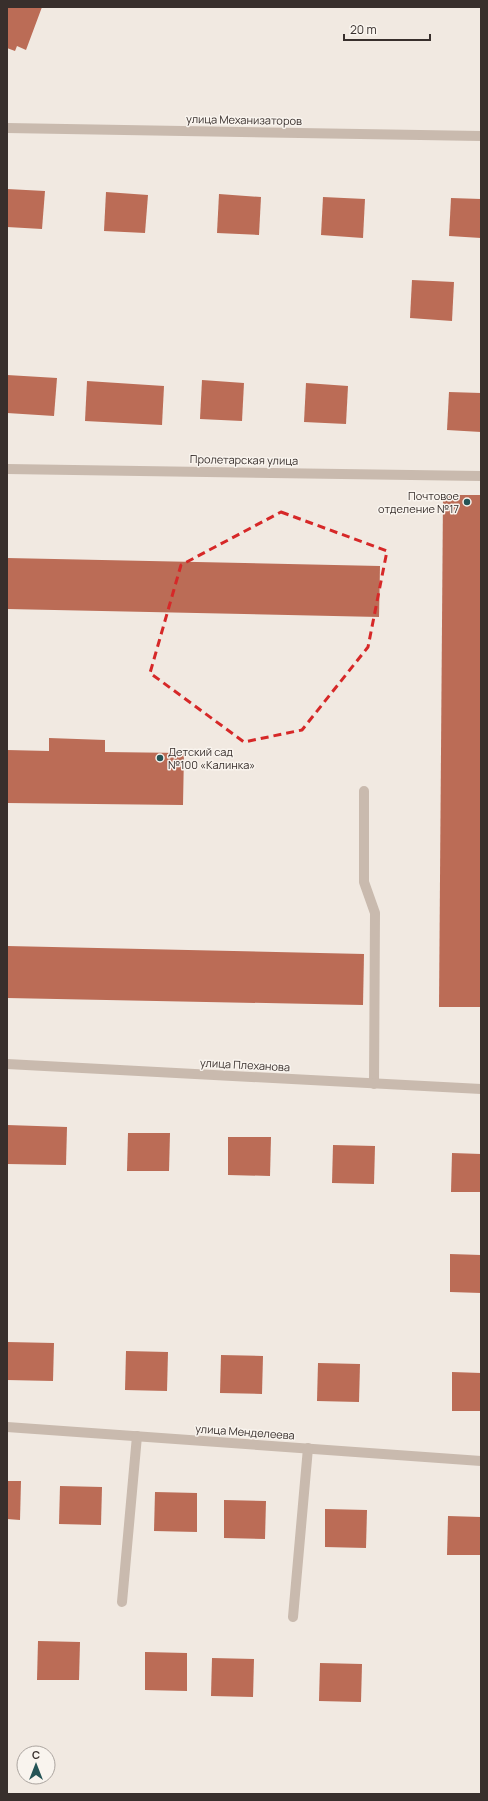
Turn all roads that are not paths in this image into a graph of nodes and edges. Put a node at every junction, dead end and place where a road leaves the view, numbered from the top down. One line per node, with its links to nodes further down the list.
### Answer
1 (7, 128): 2 (street, улица Механизаторов)
2 (481, 136)
3 (7, 469): 4 (street, Пролетарская улица)
4 (481, 476)
5 (364, 791): 7 (street)
6 (7, 1064): 7 (street, улица Плеханова)
7 (374, 1084): 8 (street, улица Плеханова)
8 (481, 1089)
9 (7, 1427): 10 (street, улица Менделеева)
10 (137, 1436): 11 (street, улица Менделеева); 13 (street)
11 (308, 1448): 12 (street, улица Менделеева); 14 (street)
12 (481, 1461)
13 (122, 1602)
14 (293, 1618)

